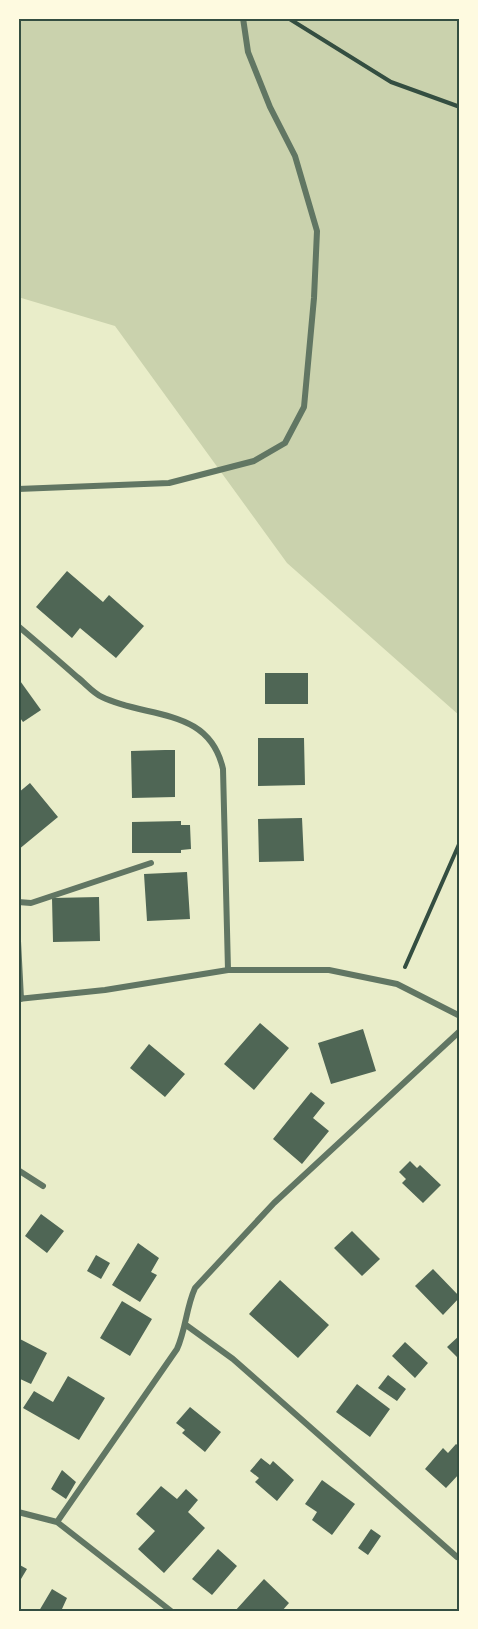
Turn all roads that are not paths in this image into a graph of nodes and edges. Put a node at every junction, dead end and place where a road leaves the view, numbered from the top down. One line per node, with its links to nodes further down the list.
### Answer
1 (243, 18): 2 (street)
2 (18, 489)
3 (18, 626): 7 (street)
4 (151, 863): 5 (street)
5 (18, 902)
6 (18, 941): 8 (street)
7 (228, 970): 8 (street); 9 (street)
8 (19, 999)
9 (460, 1016)
10 (460, 1031): 13 (street)
11 (18, 1170): 12 (street)
12 (43, 1186)
13 (186, 1325): 15 (street); 16 (street)
14 (18, 1512): 15 (street)
15 (57, 1522): 17 (street)
16 (457, 1557)
17 (171, 1611)

